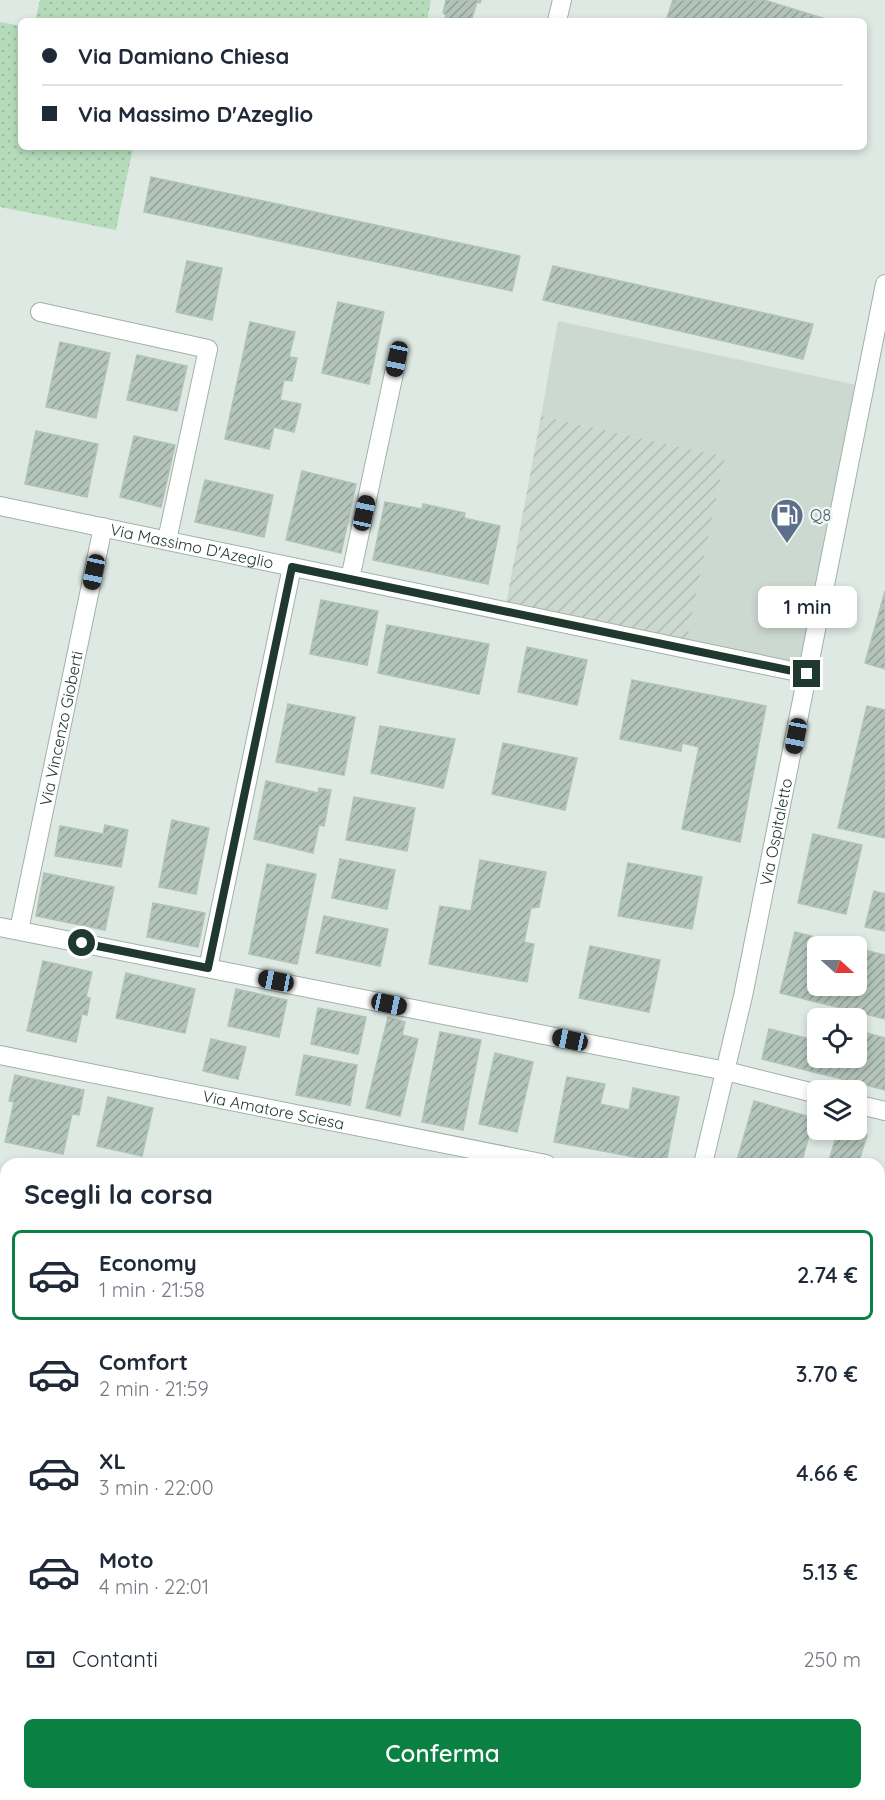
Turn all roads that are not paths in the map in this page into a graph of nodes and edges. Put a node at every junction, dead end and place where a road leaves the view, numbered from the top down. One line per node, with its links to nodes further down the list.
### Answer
1 (562, 0): 2 (street)
2 (558, 18)
3 (885, 284): 11 (street, Via Ospitaletto)
4 (40, 312): 8 (street)
5 (397, 359): 10 (street)
6 (0, 506): 7 (street, Via Massimo D'Azeglio)
7 (103, 527): 8 (street, Via Massimo D'Azeglio); 13 (street, Via Vincenzo Gioberti)
8 (167, 540): 9 (street, Via Massimo D'Azeglio)
9 (292, 567): 10 (street, Via Massimo D'Azeglio); 14 (street)
10 (350, 579): 11 (street, Via Massimo D'Azeglio)
11 (807, 674): 16 (street, Via Ospitaletto)
12 (0, 927): 13 (street)
13 (19, 930): 14 (street)
14 (208, 968): 16 (street)
15 (0, 1055): 20 (street, Via Amatore Sciesa)
16 (726, 1071): 17 (street); 21 (street, Via Ospitaletto)
17 (807, 1091)
18 (867, 1107): 19 (street)
19 (885, 1111)
20 (516, 1158)
21 (704, 1158)

